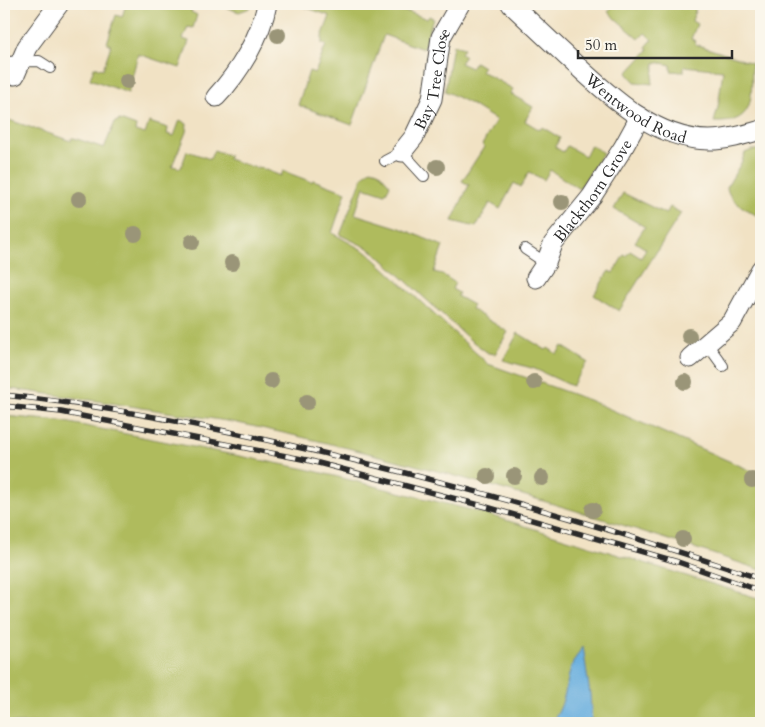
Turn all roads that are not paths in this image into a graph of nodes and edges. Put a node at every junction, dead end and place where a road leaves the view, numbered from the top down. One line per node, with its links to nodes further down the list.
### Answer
1 (58, 4): 5 (street)
2 (266, 4): 7 (street)
3 (460, 4): 10 (street, Bay Tree Close)
4 (510, 4): 8 (street, Wentwood Road)
5 (13, 66): 6 (lane)
6 (50, 68)
7 (216, 97)
8 (640, 117): 9 (street, Wentwood Road); 15 (street, Blackthorn Grove)
9 (761, 130)
10 (402, 152): 11 (lane, Bay Tree Close); 12 (lane)
11 (385, 161)
12 (424, 176)
13 (525, 249): 15 (lane, Blackthorn Grove)
14 (761, 269): 16 (street)
15 (541, 271)
16 (706, 344): 17 (street); 18 (lane)
17 (690, 358)
18 (723, 366)

